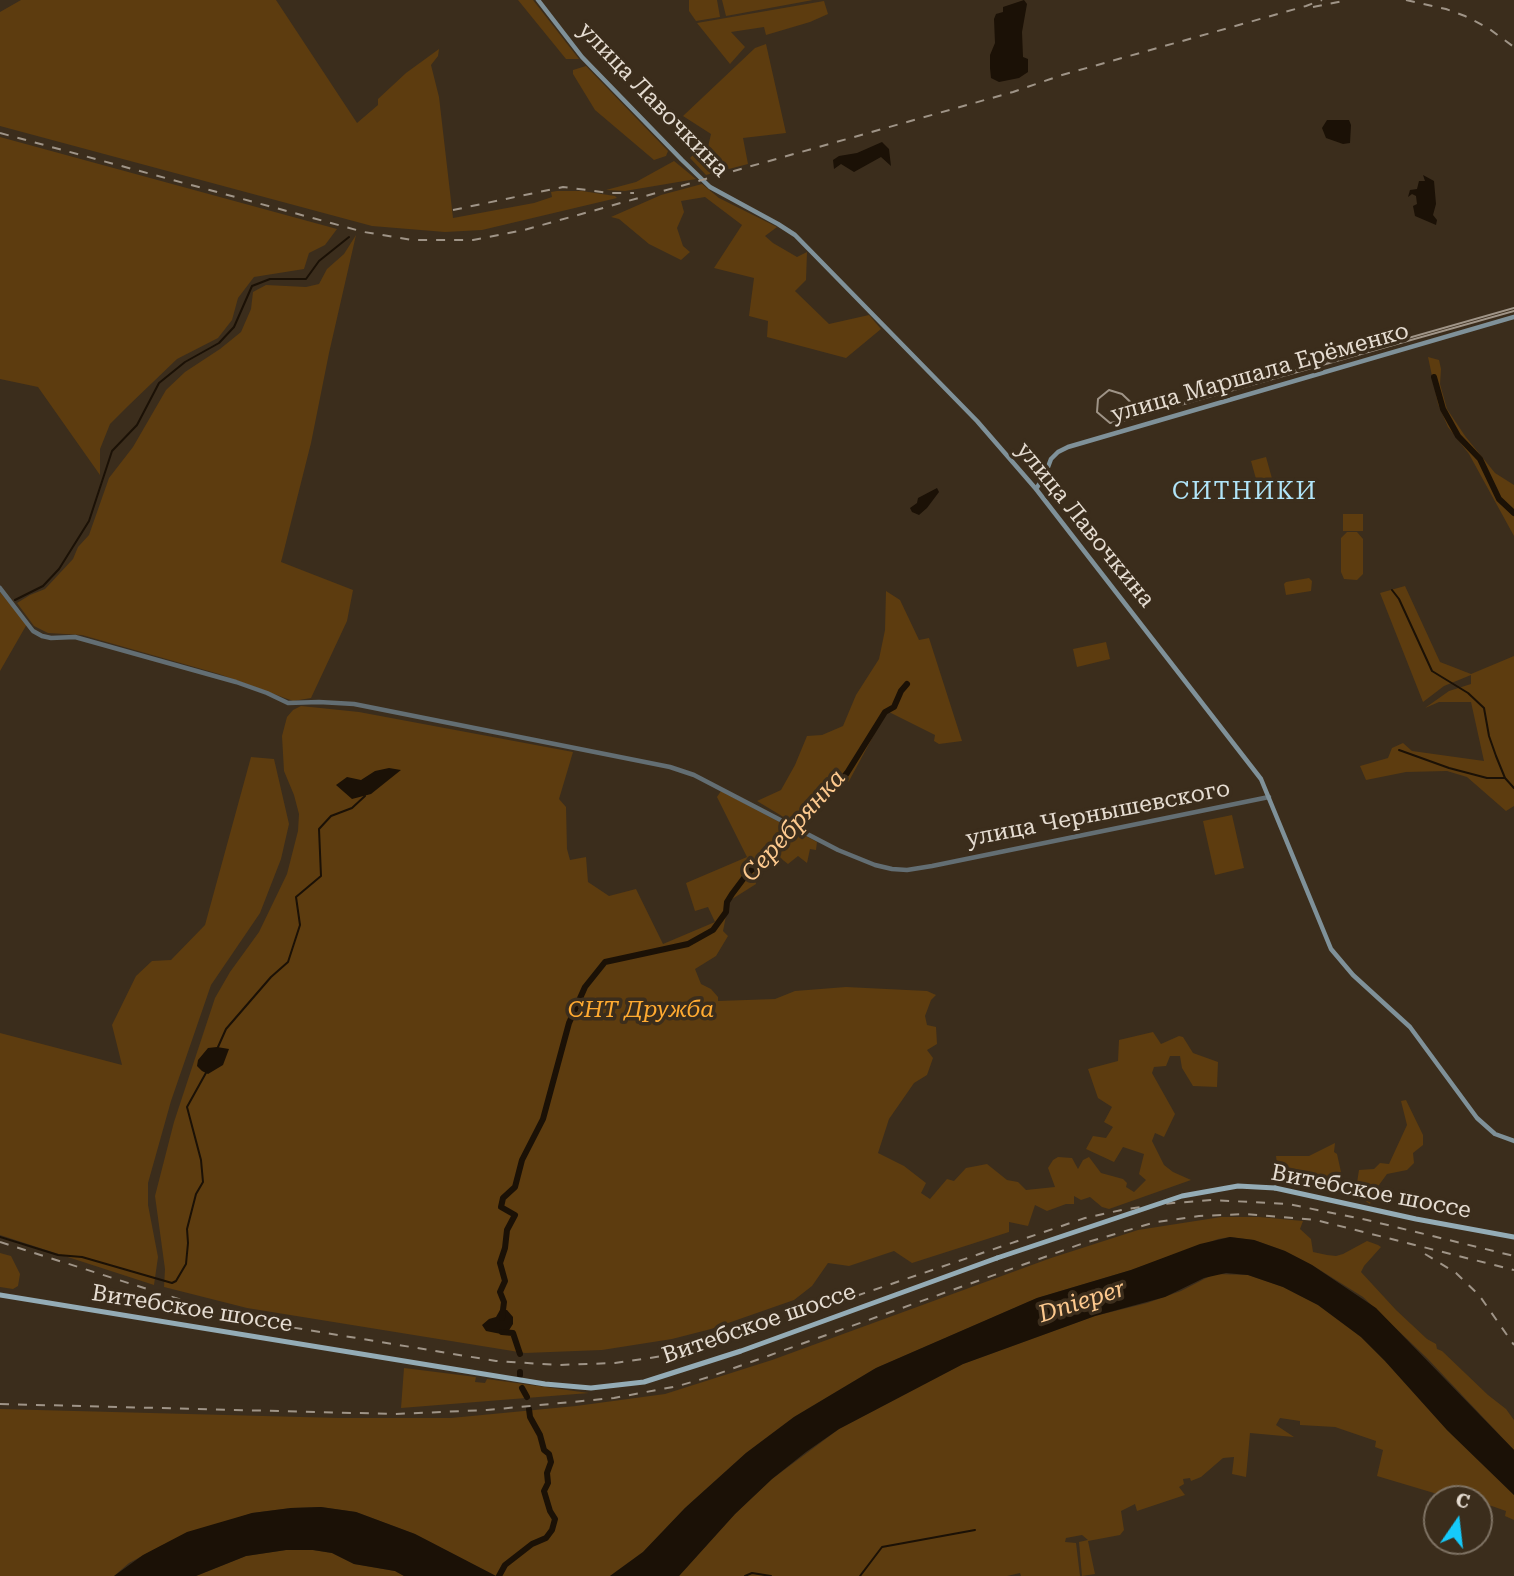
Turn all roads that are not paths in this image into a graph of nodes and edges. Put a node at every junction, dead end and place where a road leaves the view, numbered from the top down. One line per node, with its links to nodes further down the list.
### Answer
1 (538, 0): 3 (main road, улица Лавочкина)
2 (1514, 317): 3 (main road, улица Маршала Ерёменко)
3 (1036, 489): 5 (main road, улица Лавочкина)
4 (0, 589): 5 (street, улица Чернышевского)
5 (1270, 796): 6 (main road, улица Лавочкина)
6 (1514, 1141)
7 (1514, 1237): 8 (main road, Витебское шоссе, bridge)
8 (0, 1295)

